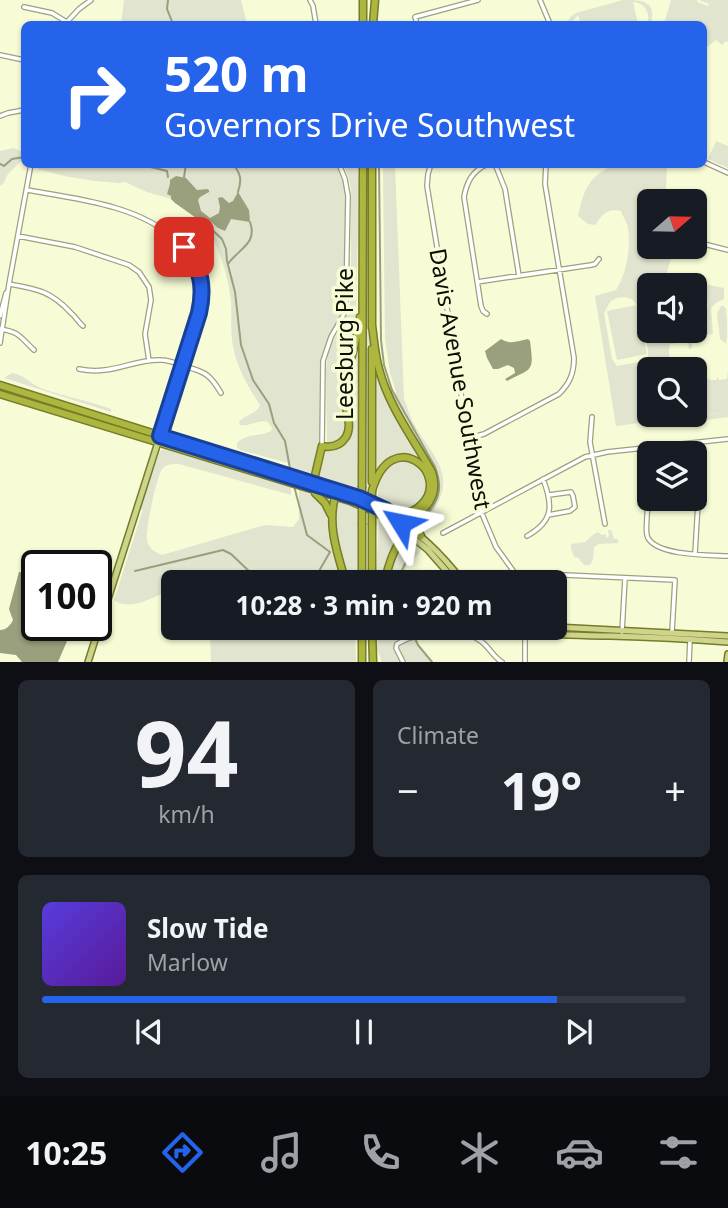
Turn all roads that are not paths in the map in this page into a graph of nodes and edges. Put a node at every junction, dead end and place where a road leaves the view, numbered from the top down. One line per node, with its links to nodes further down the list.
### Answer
1 (92, 0): 10 (street)
2 (310, 0): 11 (street)
3 (363, 0): 12 (highway)
4 (375, 0): 13 (highway)
5 (478, 0): 8 (street)
6 (540, 0): 14 (street)
7 (24, 7): 9 (street)
8 (416, 20)
9 (64, 21)
10 (70, 21)
11 (316, 21)
12 (363, 21)
13 (373, 21)
14 (549, 21)
15 (0, 55): 16 (street)
16 (21, 59)
17 (21, 111): 18 (street)
18 (0, 116)
19 (707, 163): 28 (street)
20 (30, 168): 29 (street)
21 (341, 168): 57 (street)
22 (363, 168): 38 (highway, Leesburg Pike)
23 (372, 168): 41 (highway, Leesburg Pike)
24 (430, 168): 53 (street, Davis Avenue Southwest)
25 (481, 168): 36 (street)
26 (497, 168): 35 (street)
27 (545, 168): 34 (street)
28 (728, 173)
29 (27, 190): 30 (street); 47 (street)
30 (18, 236): 37 (street); 46 (street)
31 (707, 245): 32 (street)
32 (728, 250)
33 (599, 259): 34 (street)
34 (559, 269): 35 (street); 53 (street)
35 (519, 276): 36 (street)
36 (477, 282): 39 (street)
37 (9, 284): 40 (street); 42 (street); 43 (street)
38 (363, 286): 57 (highway); 86 (highway, Leesburg Pike, bridge)
39 (487, 314)
40 (0, 316)
41 (372, 325): 65 (highway, Leesburg Pike); 73 (highway)
42 (83, 326)
43 (1, 329): 44 (street); 45 (street)
44 (0, 343)
45 (34, 350)
46 (149, 361): 47 (street); 48 (street)
47 (182, 365): 50 (street); 54 (street)
48 (79, 369)
49 (0, 385): 54 (highway)
50 (221, 393)
51 (0, 394): 54 (highway)
52 (592, 417): 59 (street)
53 (469, 438): 72 (street, Davis Avenue Southwest)
54 (159, 439): 62 (highway); 107 (main road)
55 (728, 439): 56 (street)
56 (707, 441)
57 (322, 446): 60 (highway)
58 (637, 450): 59 (street)
59 (592, 455): 61 (street); 78 (street)
60 (316, 471): 62 (highway); 63 (highway); 64 (highway)
61 (543, 479): 67 (street); 72 (street)
62 (295, 480): 63 (highway)
63 (312, 487): 64 (highway); 68 (highway); 75 (highway)
64 (326, 488): 66 (highway)
65 (372, 491): 69 (highway); 87 (highway, Leesburg Pike, bridge)
66 (346, 494): 68 (highway); 69 (highway)
67 (549, 495): 74 (street); 74 (street)
68 (335, 497): 75 (highway); 76 (highway)
69 (385, 510): 77 (main road)
70 (647, 511): 83 (street)
71 (698, 511): 83 (street)
72 (481, 513): 80 (street); 91 (street, Davis Avenue Southwest)
73 (418, 514): 77 (highway); 81 (highway)
74 (548, 515): 82 (street)
75 (332, 520): 85 (highway)
76 (395, 523): 77 (highway); 79 (main road)
77 (404, 523): 81 (main road)
78 (605, 524)
79 (407, 532): 88 (highway); 89 (main road)
80 (443, 533)
81 (422, 536): 90 (main road)
82 (527, 536)
83 (695, 554): 84 (street)
84 (728, 556)
85 (342, 570)
86 (362, 570)
87 (372, 570)
88 (388, 570)
89 (446, 570)
90 (454, 570)
91 (513, 570)
92 (567, 576): 93 (street)
93 (625, 578): 95 (street); 96 (street)
94 (567, 628): 96 (main road)
95 (673, 632): 96 (main road); 98 (main road)
96 (622, 633): 97 (main road); 99 (main road)
97 (567, 634)
98 (728, 636)
99 (690, 639): 103 (main road); 111 (street)
100 (361, 640): 105 (highway)
101 (374, 640): 106 (highway)
102 (524, 640): 110 (street)
103 (728, 642)
104 (728, 654): 112 (main road)
105 (362, 659)
106 (373, 659)
107 (88, 662)
108 (403, 662): 109 (street)
109 (502, 662)
110 (525, 662)
111 (690, 662)
112 (727, 662)

